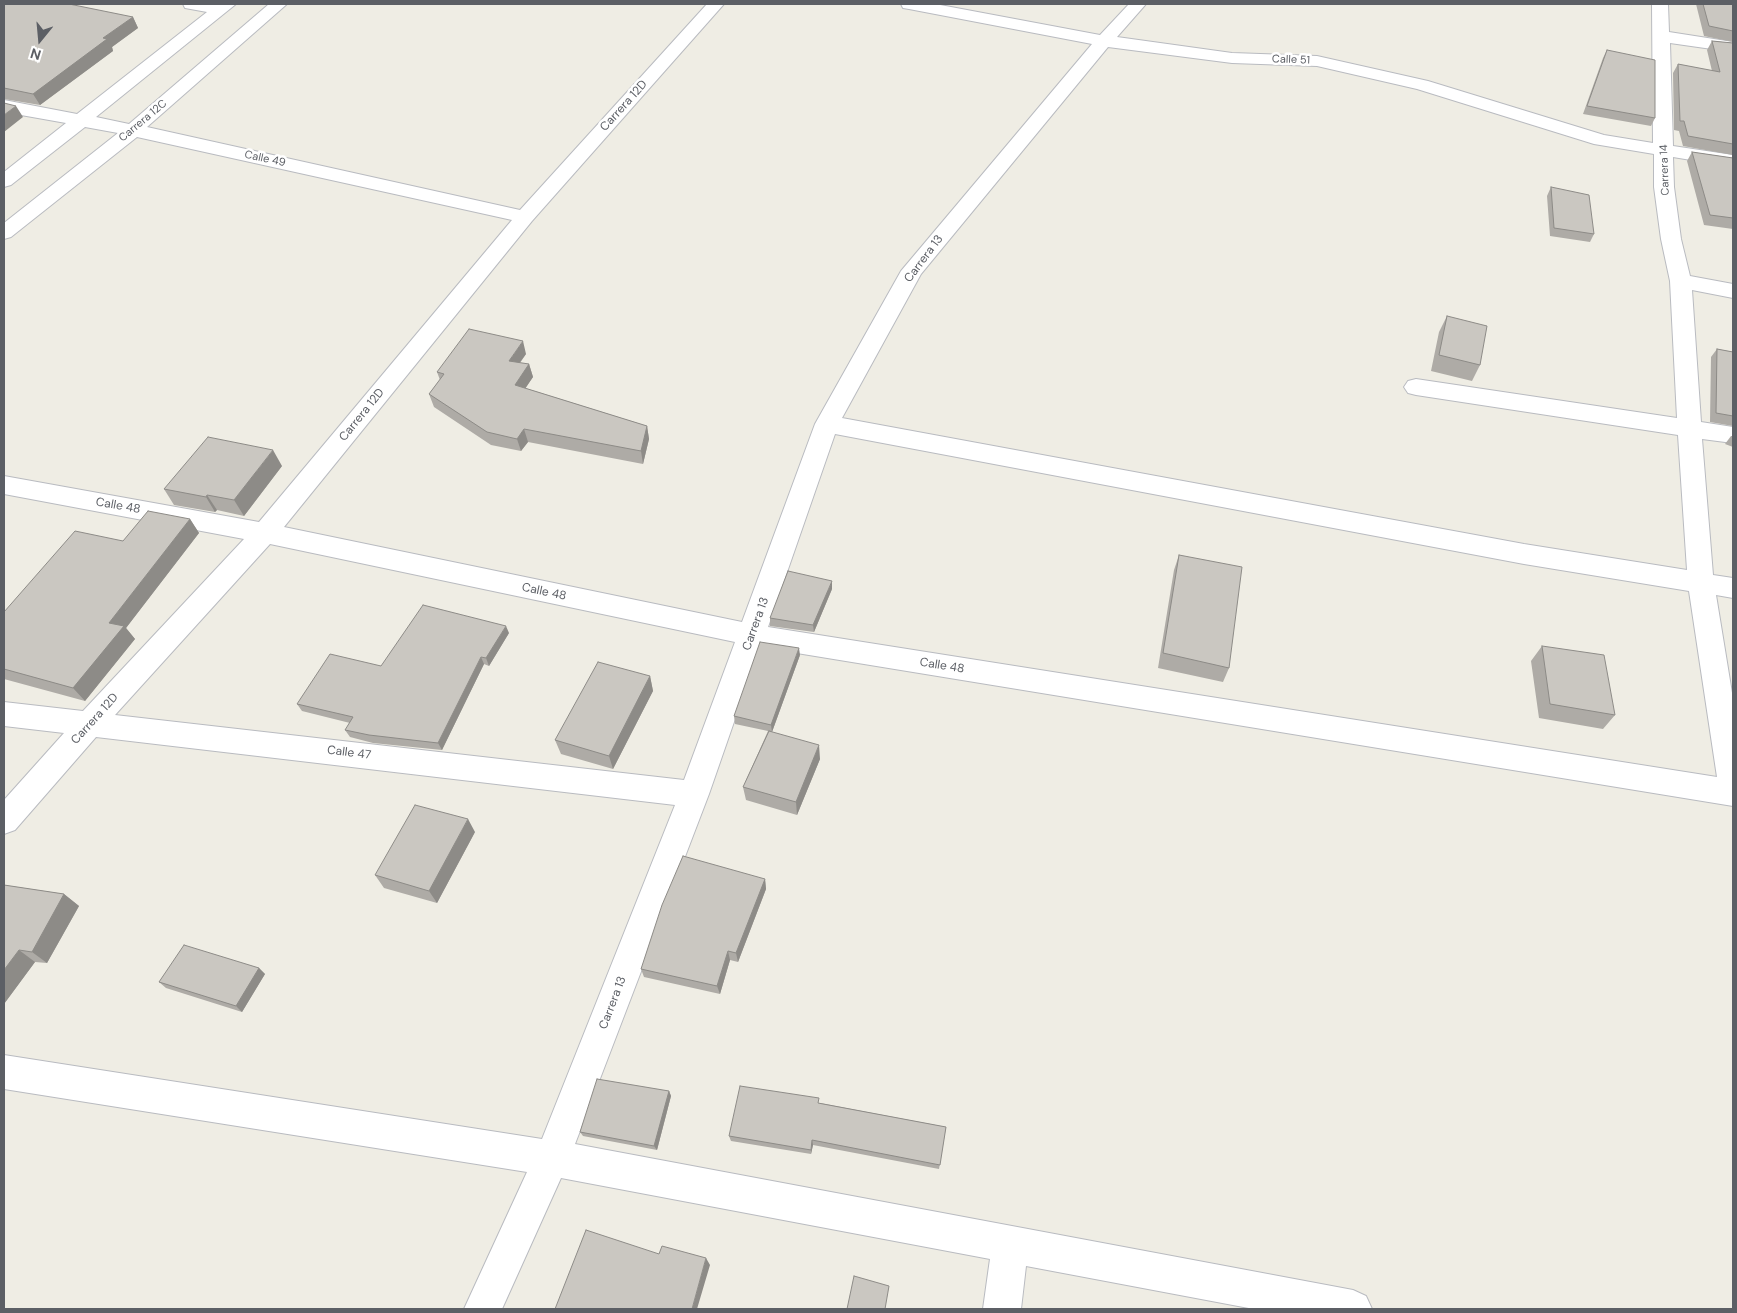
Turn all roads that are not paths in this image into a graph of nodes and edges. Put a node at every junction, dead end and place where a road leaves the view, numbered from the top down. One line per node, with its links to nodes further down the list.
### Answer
1 (191, 4): 7 (street)
2 (279, 4): 13 (street, Carrera 12C)
3 (716, 4): 17 (street, Carrera 12D)
4 (910, 4): 9 (street, Calle 51)
5 (1138, 4): 9 (street, Carrera 13)
6 (1660, 4): 8 (street, Carrera 14)
7 (224, 7): 12 (street)
8 (1660, 36): 10 (street); 14 (street, Carrera 14)
9 (1104, 41): 14 (street, Calle 51); 22 (street, Carrera 13)
10 (1733, 47)
11 (4, 106): 12 (street, Calle 49)
12 (80, 122): 13 (street, Calle 49); 16 (street)
13 (133, 130): 17 (street, Calle 49); 18 (street, Carrera 12C)
14 (1665, 150): 15 (street, Calle 51); 19 (street, Carrera 14)
15 (1733, 161)
16 (4, 182)
17 (525, 217): 26 (street, Carrera 12D)
18 (4, 234)
19 (1681, 282): 20 (street); 23 (street, Carrera 14)
20 (1733, 291)
21 (1416, 387): 23 (street)
22 (827, 424): 27 (street); 29 (street, Carrera 13)
23 (1689, 428): 24 (street); 27 (street, Carrera 14)
24 (1733, 435)
25 (4, 485): 26 (street, Calle 48)
26 (265, 533): 29 (street, Calle 48); 31 (street, Carrera 12D)
27 (1701, 583): 28 (street); 32 (street, Carrera 14)
28 (1733, 588)
29 (752, 635): 33 (street, Calle 48); 34 (street, Carrera 13)
30 (4, 714): 31 (street, Calle 47)
31 (90, 723): 34 (street, Calle 47); 35 (street, Carrera 12D)
32 (1733, 788)
33 (1733, 793)
34 (694, 794): 37 (street, Carrera 13)
35 (4, 821)
36 (4, 1072): 37 (street)
37 (552, 1158): 38 (street); 39 (street, Carrera 13)
38 (1010, 1246): 40 (street); 41 (street)
39 (483, 1309)
40 (1002, 1309)
41 (1353, 1309)

